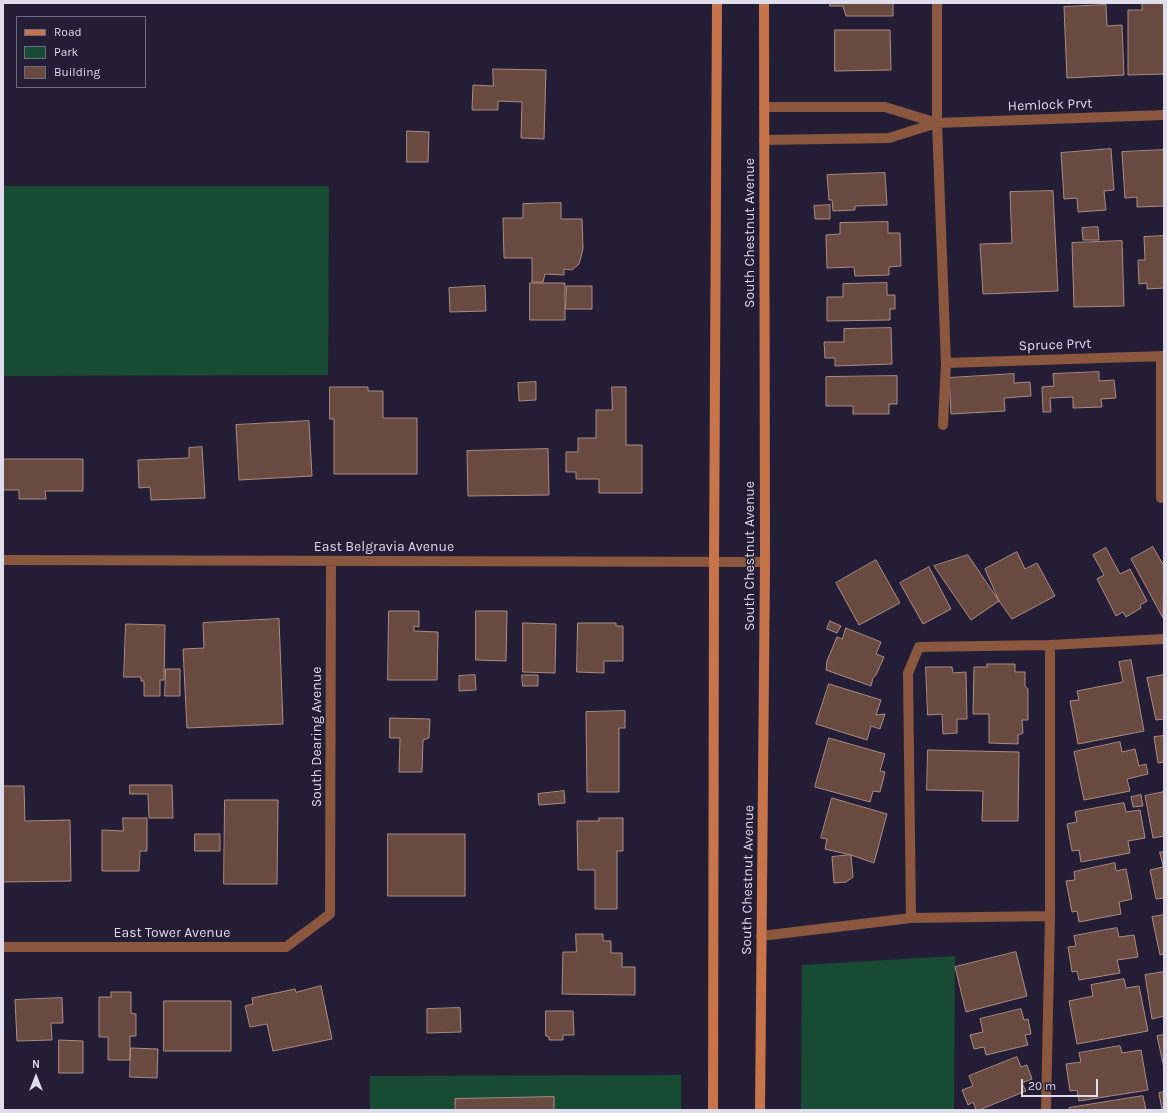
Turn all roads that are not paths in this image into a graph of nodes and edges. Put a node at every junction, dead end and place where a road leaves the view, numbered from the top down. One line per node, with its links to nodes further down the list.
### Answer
1 (718, 3): 14 (main road)
2 (764, 3): 4 (main road, South Chestnut Avenue)
3 (937, 3): 6 (street)
4 (764, 107): 6 (street, Hemlock Prvt); 7 (main road, South Chestnut Avenue)
5 (1164, 115): 6 (street, Hemlock Prvt)
6 (937, 124): 7 (street, Hemlock Prvt); 9 (street)
7 (764, 140): 15 (main road, South Chestnut Avenue)
8 (1162, 356): 9 (street, Spruce Prvt); 11 (street)
9 (946, 363): 10 (street)
10 (943, 425)
11 (1161, 498)
12 (3, 560): 13 (street, East Belgravia Avenue)
13 (331, 561): 14 (street, East Belgravia Avenue); 18 (street, South Dearing Avenue)
14 (714, 562): 15 (street, East Belgravia Avenue); 23 (main road)
15 (765, 562): 21 (main road, South Chestnut Avenue)
16 (1164, 639): 17 (street)
17 (1050, 645): 19 (street); 20 (street)
18 (330, 914): 22 (street, East Tower Avenue)
19 (1050, 916): 20 (street); 25 (street)
20 (911, 918): 21 (street)
21 (761, 936): 24 (main road, South Chestnut Avenue)
22 (3, 946)
23 (713, 1110)
24 (761, 1110)
25 (1046, 1110)

